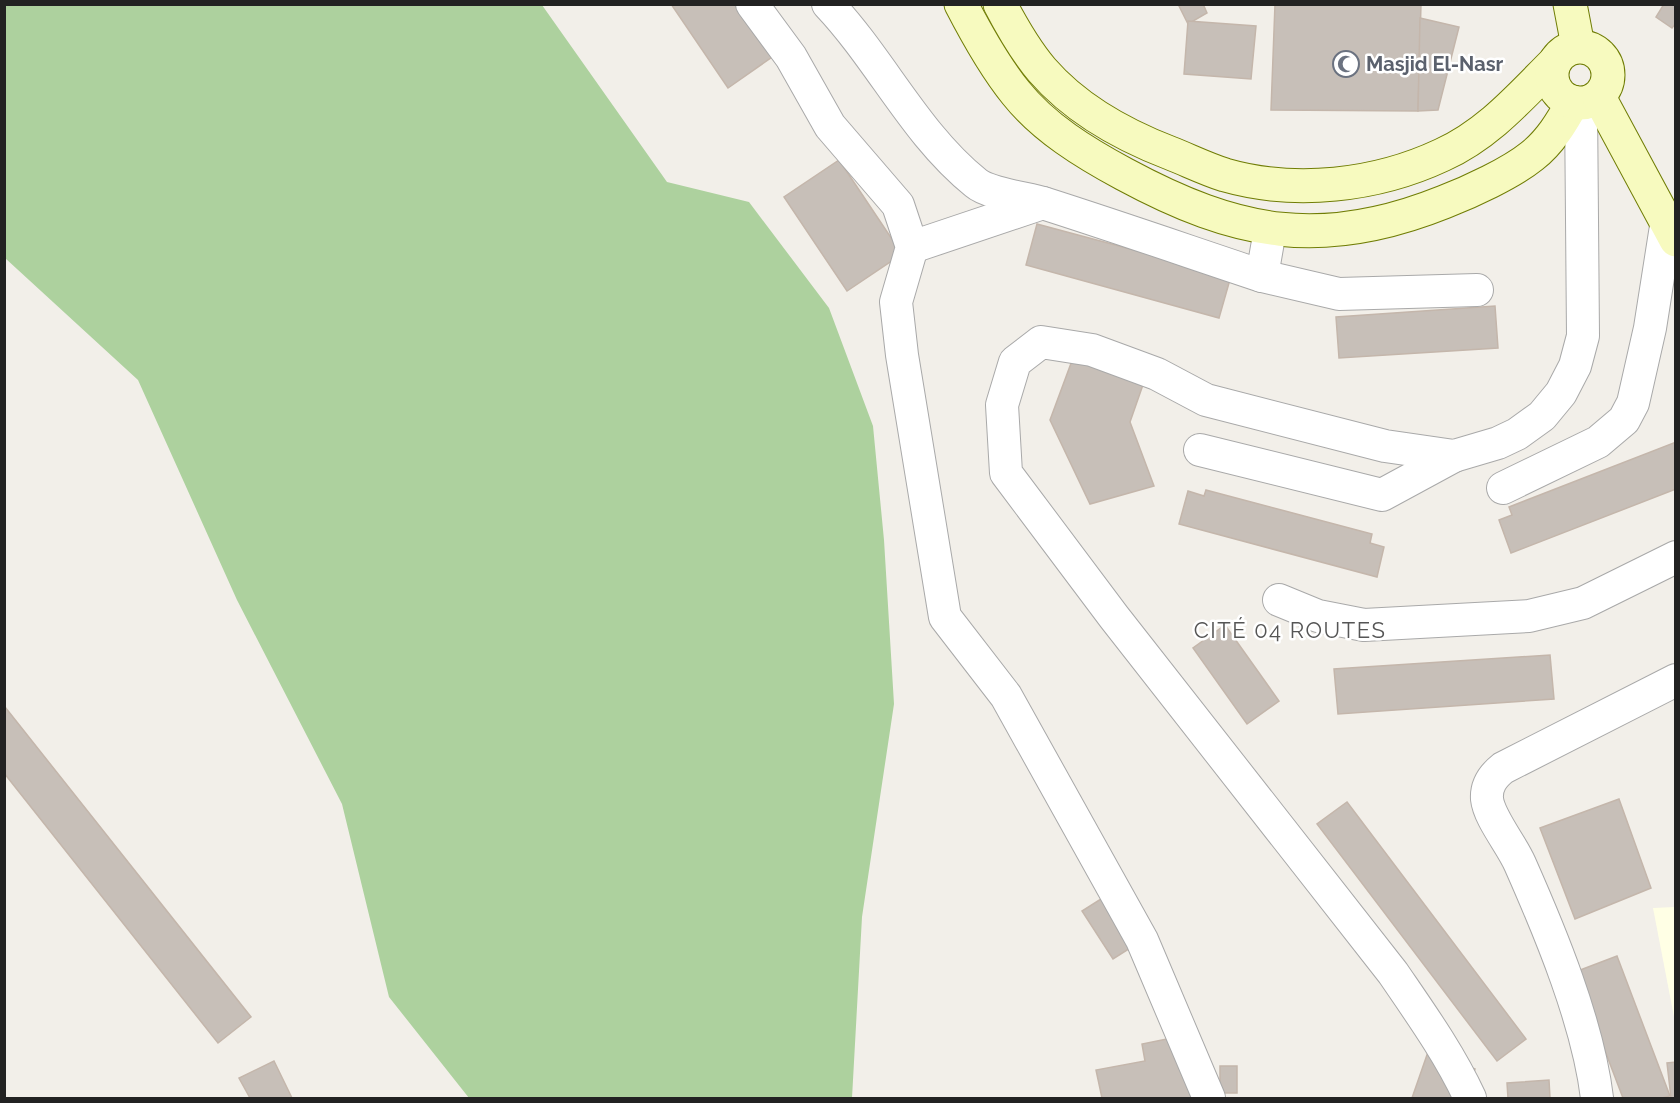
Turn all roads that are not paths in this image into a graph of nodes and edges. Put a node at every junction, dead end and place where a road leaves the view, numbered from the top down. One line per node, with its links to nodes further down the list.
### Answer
1 (752, 4): 11 (street)
2 (828, 4): 8 (street)
3 (961, 4): 9 (main road)
4 (1000, 4): 6 (main road)
5 (1570, 4): 6 (main road)
6 (1566, 55): 7 (main road); 7 (main road)
7 (1584, 101): 9 (main road); 10 (main road); 16 (street)
8 (1043, 203): 11 (street); 12 (street)
9 (1270, 230): 12 (street)
10 (1671, 230): 14 (street)
11 (912, 247): 21 (street)
12 (1262, 276): 13 (street)
13 (1477, 290)
14 (1663, 323): 17 (street)
15 (1200, 450): 16 (street)
16 (1454, 456): 22 (street)
17 (1503, 488)
18 (1676, 557): 19 (street)
19 (1279, 600)
20 (1676, 680): 23 (street)
21 (1209, 1098)
22 (1470, 1098)
23 (1597, 1098)

